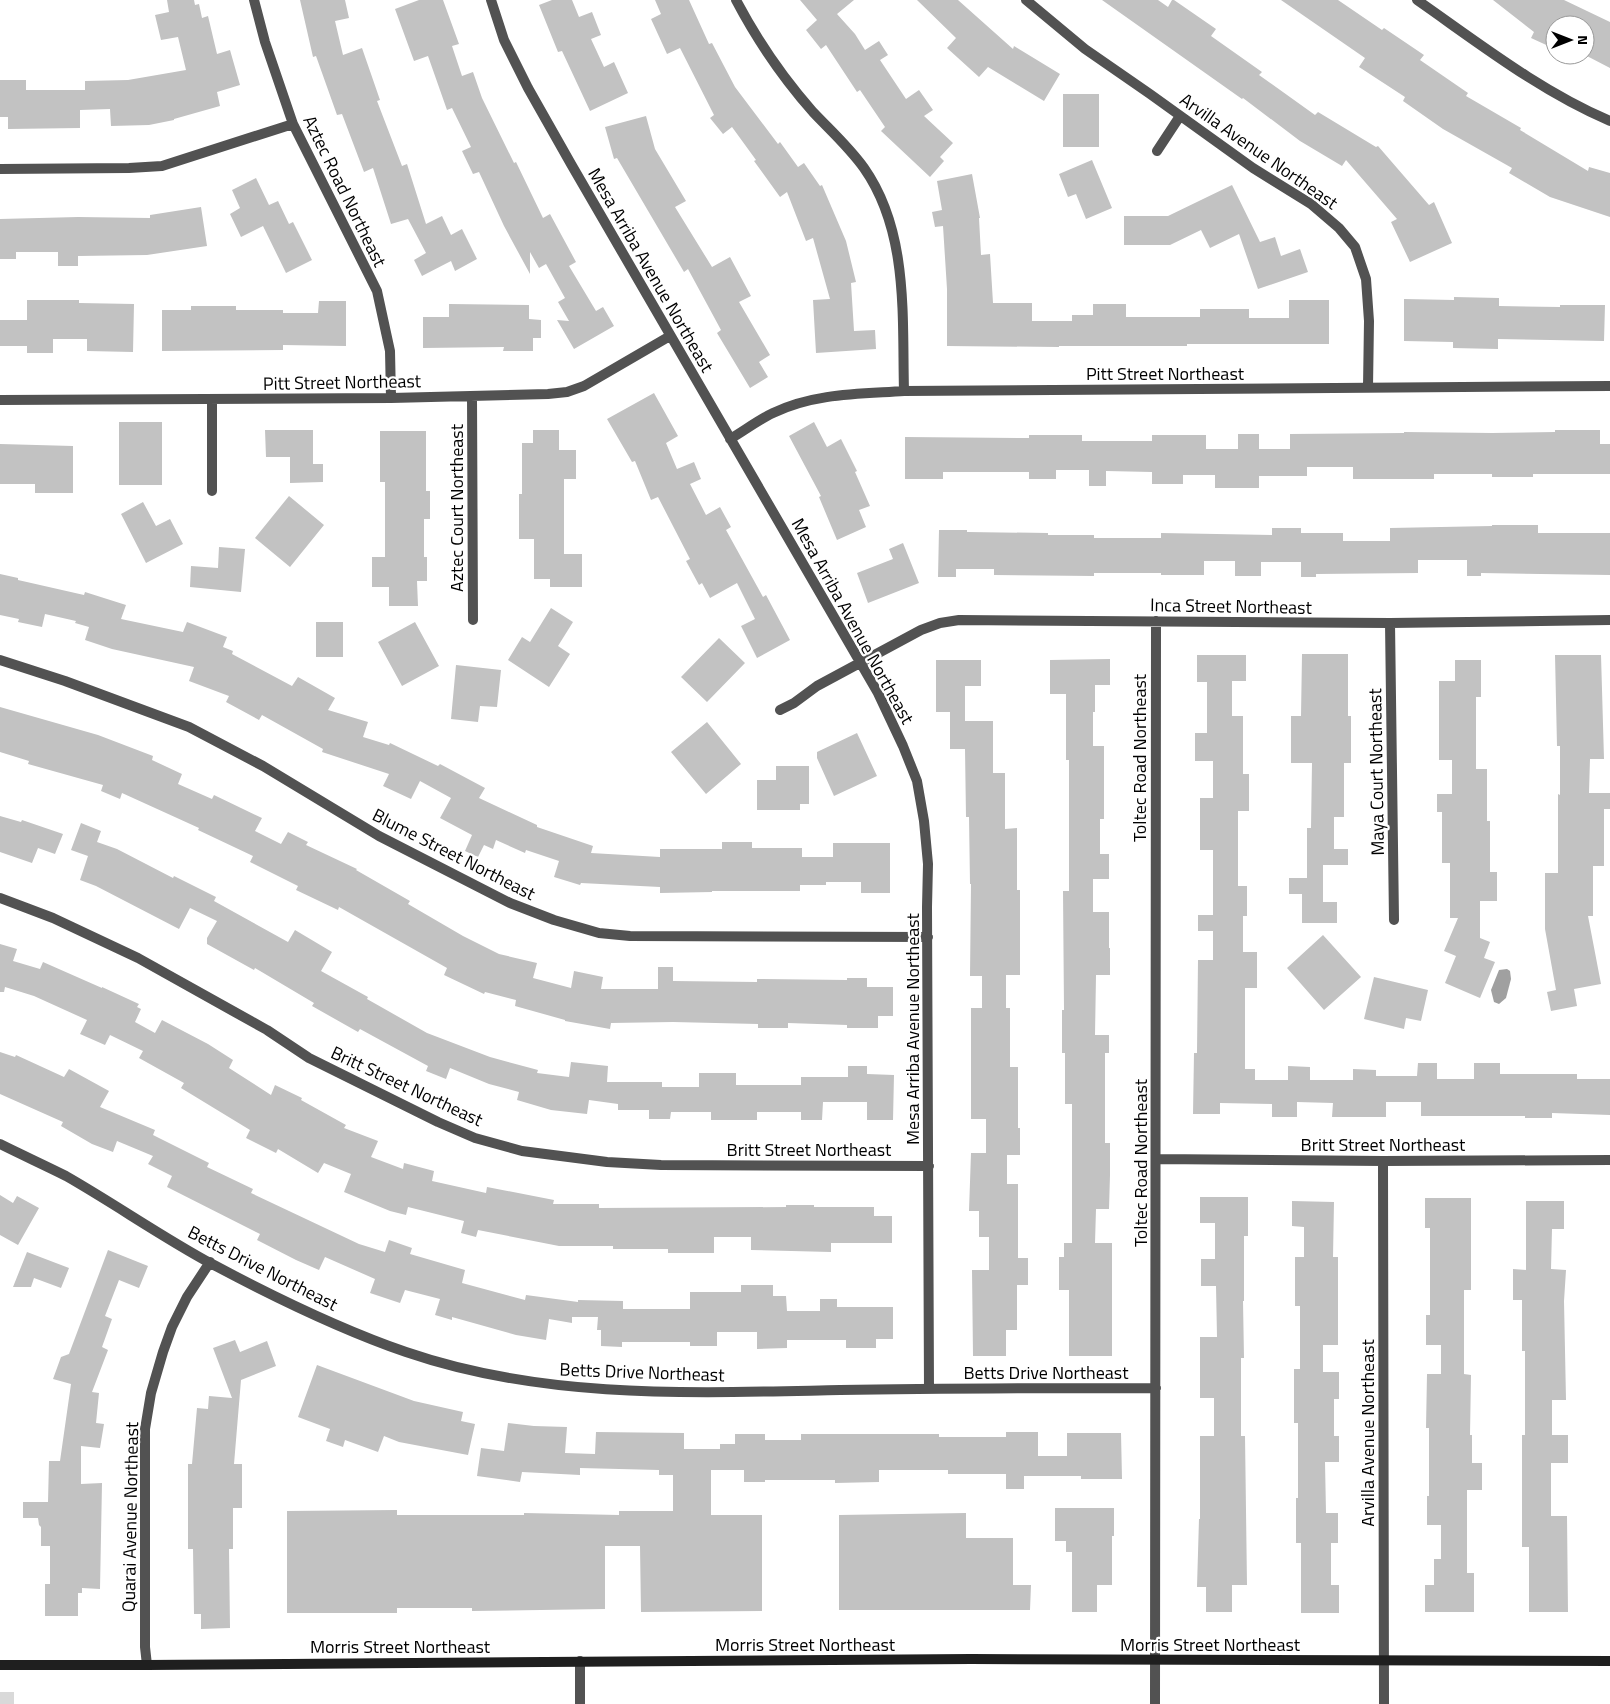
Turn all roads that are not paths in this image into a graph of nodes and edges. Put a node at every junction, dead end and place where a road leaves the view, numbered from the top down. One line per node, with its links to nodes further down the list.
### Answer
1 (254, 0): 8 (street, Aztec Road Northeast)
2 (491, 0): 11 (street, Mesa Arriba Avenue Northeast)
3 (736, 0): 14 (street)
4 (1026, 0): 6 (street, Arvilla Avenue Northeast)
5 (1418, 0): 7 (street)
6 (1180, 116): 9 (street); 13 (street, Arvilla Avenue Northeast)
7 (1610, 121)
8 (293, 124): 10 (street); 16 (street, Aztec Road Northeast)
9 (1157, 151)
10 (0, 169)
11 (670, 336): 15 (street, Pitt Street Northeast); 19 (street, Mesa Arriba Avenue Northeast)
12 (1610, 386): 13 (street, Pitt Street Northeast)
13 (1368, 388): 14 (street, Pitt Street Northeast)
14 (904, 391): 19 (street, Pitt Street Northeast)
15 (472, 396): 16 (street, Pitt Street Northeast); 21 (street, Aztec Court Northeast)
16 (390, 398): 18 (street, Pitt Street Northeast)
17 (0, 400): 18 (street, Pitt Street Northeast)
18 (212, 400): 20 (street)
19 (730, 439): 26 (street, Mesa Arriba Avenue Northeast)
20 (212, 491)
21 (473, 620)
22 (1610, 620): 24 (street, Inca Street Northeast)
23 (1156, 621): 24 (street, Inca Street Northeast); 26 (street, Inca Street Northeast); 32 (street, Toltec Road Northeast)
24 (1390, 623): 29 (street, Maya Court Northeast)
25 (0, 660): 30 (street, Blume Street Northeast)
26 (861, 662): 27 (street, Inca Street Northeast); 30 (street, Mesa Arriba Avenue Northeast)
27 (780, 710)
28 (0, 898): 35 (street, Britt Street Northeast)
29 (1394, 920)
30 (928, 937): 35 (street, Mesa Arriba Avenue Northeast)
31 (0, 1144): 36 (street, Betts Drive Northeast)
32 (1156, 1159): 34 (street, Britt Street Northeast); 37 (street, Toltec Road Northeast)
33 (1610, 1160): 34 (street, Britt Street Northeast)
34 (1383, 1161): 40 (street, Arvilla Avenue Northeast)
35 (929, 1166): 38 (street, Mesa Arriba Avenue Northeast)
36 (210, 1262): 38 (street, Betts Drive Northeast); 44 (street, Quarai Avenue Northeast)
37 (1156, 1388): 38 (street, Betts Drive Northeast); 39 (street, Toltec Road Northeast)
38 (929, 1389)
39 (1155, 1660): 40 (street, Morris Street Northeast); 41 (street, Morris Street Northeast); 46 (street, Toltec Road Northeast)
40 (1384, 1660): 42 (street, Morris Street Northeast); 47 (street, Arvilla Avenue Northeast)
41 (580, 1661): 44 (street, Morris Street Northeast); 45 (street)
42 (1610, 1661)
43 (0, 1665): 44 (street, Morris Street Northeast)
44 (147, 1665)
45 (580, 1704)
46 (1155, 1704)
47 (1384, 1704)

